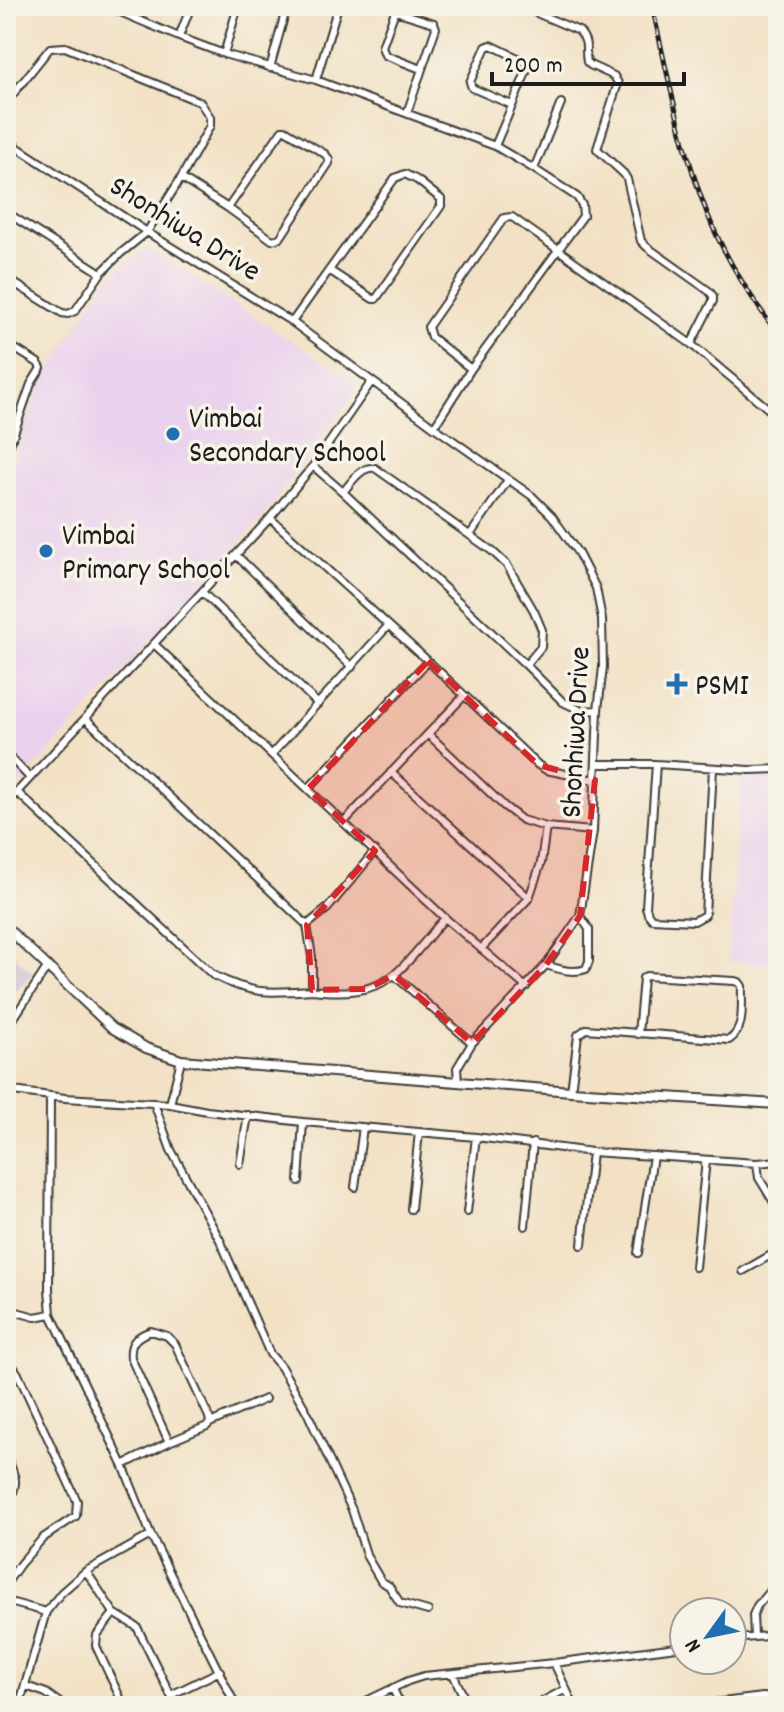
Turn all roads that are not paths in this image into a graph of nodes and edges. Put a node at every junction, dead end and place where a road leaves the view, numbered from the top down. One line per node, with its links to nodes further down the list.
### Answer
1 (106, 6): 7 (street)
2 (191, 6): 7 (street)
3 (238, 6): 8 (street)
4 (287, 6): 9 (street)
5 (338, 6): 11 (street)
6 (520, 6): 31 (street)
7 (179, 37): 8 (street)
8 (224, 54): 9 (street)
9 (270, 68): 11 (street)
10 (421, 69): 10 (street); 15 (street)
11 (316, 80): 15 (street)
12 (6, 103): 19 (street)
13 (561, 103): 18 (street)
14 (512, 105): 14 (street); 17 (street)
15 (407, 113): 17 (street)
16 (6, 140): 22 (street, Shonhiwa Drive)
17 (495, 146): 18 (street)
18 (534, 169): 23 (street)
19 (181, 178): 20 (street); 22 (street)
20 (228, 208): 20 (street)
21 (6, 212): 25 (street)
22 (147, 232): 25 (street); 29 (street, Shonhiwa Drive)
23 (558, 249): 31 (street); 32 (street); 32 (street)
24 (329, 270): 24 (street); 29 (street)
25 (101, 273): 27 (street)
26 (6, 278): 27 (street)
27 (15, 284): 28 (street)
28 (6, 298)
29 (292, 322): 33 (street, Shonhiwa Drive)
30 (6, 343): 36 (street)
31 (691, 344): 34 (street)
32 (471, 369): 35 (street)
33 (372, 381): 35 (street, Shonhiwa Drive); 37 (street)
34 (778, 417)
35 (434, 427): 38 (street, Shonhiwa Drive)
36 (6, 456)
37 (313, 466): 39 (street); 40 (street)
38 (508, 480): 41 (street); 53 (street, Shonhiwa Drive)
39 (343, 492): 41 (street); 47 (street)
40 (270, 518): 42 (street); 44 (street)
41 (470, 535): 47 (street)
42 (237, 556): 43 (street); 48 (street)
43 (202, 592): 45 (street); 52 (street)
44 (388, 626): 46 (street); 48 (street)
45 (154, 644): 54 (street); 57 (street)
46 (428, 661): 51 (street); 65 (street)
47 (526, 665): 53 (street)
48 (352, 667): 52 (street)
49 (778, 684): 50 (street)
50 (778, 691)
51 (464, 696): 55 (street); 64 (street)
52 (318, 704): 57 (street)
53 (598, 710): 58 (street, Shonhiwa Drive)
54 (86, 719): 63 (street); 75 (street)
55 (428, 734): 62 (street); 69 (street)
56 (6, 753): 63 (street)
57 (272, 754): 65 (street)
58 (597, 764): 59 (street); 64 (street, Shonhiwa Drive)
59 (656, 764): 60 (street); 60 (street)
60 (713, 768): 61 (street)
61 (778, 769)
62 (391, 772): 68 (street); 72 (street)
63 (30, 778): 66 (street)
64 (595, 780): 70 (street, Shonhiwa Drive)
65 (308, 789): 68 (street)
66 (17, 792): 67 (street); 82 (street)
67 (6, 804)
68 (344, 822): 71 (street)
69 (546, 827): 70 (street); 72 (street)
70 (593, 831): 73 (street, Shonhiwa Drive)
71 (375, 851): 74 (street); 75 (street)
72 (529, 898): 77 (street)
73 (580, 916): 78 (street, Shonhiwa Drive); 78 (street)
74 (445, 918): 77 (street); 80 (street)
75 (307, 925): 82 (street)
76 (6, 927): 79 (street)
77 (481, 949): 81 (street)
78 (546, 965): 81 (street, Shonhiwa Drive)
79 (48, 966): 83 (street); 86 (street)
80 (394, 975): 82 (street); 85 (street)
81 (526, 987): 85 (street, Shonhiwa Drive)
82 (312, 990)
83 (6, 1030)
84 (638, 1034): 84 (street); 89 (street)
85 (472, 1043): 87 (street, Shonhiwa Drive)
86 (181, 1060): 87 (street); 92 (street)
87 (458, 1081): 89 (street)
88 (6, 1090): 90 (street)
89 (571, 1091): 93 (street)
90 (50, 1096): 91 (street); 118 (street)
91 (154, 1103): 92 (street); 131 (street)
92 (170, 1104): 94 (street)
93 (778, 1104)
94 (248, 1115): 95 (street); 105 (street)
95 (303, 1122): 96 (street); 106 (street)
96 (363, 1127): 97 (street); 107 (street)
97 (419, 1132): 98 (street); 108 (street)
98 (476, 1137): 99 (street); 110 (street)
99 (533, 1143): 100 (street); 111 (street)
100 (592, 1152): 101 (street); 112 (street)
101 (653, 1156): 102 (street); 114 (street)
102 (706, 1160): 104 (street); 115 (street)
103 (778, 1161): 104 (street)
104 (757, 1163): 109 (street)
105 (240, 1164)
106 (299, 1181)
107 (355, 1187)
108 (411, 1209)
109 (778, 1209)
110 (467, 1212)
111 (525, 1226)
112 (582, 1245)
113 (778, 1251): 116 (street)
114 (638, 1253)
115 (695, 1267)
116 (743, 1271)
117 (6, 1309): 118 (street)
118 (51, 1314): 124 (street)
119 (6, 1360): 129 (street)
120 (265, 1399): 121 (street)
121 (210, 1423): 122 (street); 122 (street)
122 (169, 1442): 124 (street)
123 (6, 1456): 125 (street)
124 (123, 1465): 126 (street)
125 (6, 1504)
126 (151, 1535): 127 (street); 139 (street)
127 (86, 1571): 132 (street); 133 (street)
128 (778, 1581): 135 (street)
129 (6, 1584)
130 (6, 1601): 132 (street)
131 (428, 1611)
132 (46, 1612): 141 (street)
133 (114, 1613): 144 (street); 149 (street)
134 (778, 1635): 135 (street)
135 (754, 1636): 136 (street)
136 (748, 1637)
137 (668, 1648): 138 (street)
138 (554, 1663): 140 (street); 143 (street)
139 (220, 1671): 144 (street); 151 (street)
140 (453, 1674): 142 (street); 154 (street)
141 (26, 1686): 147 (street); 148 (street)
142 (393, 1689): 152 (street); 153 (street)
143 (566, 1689): 155 (street); 156 (street)
144 (171, 1695): 150 (street)
145 (778, 1702): 146 (street)
146 (703, 1705): 157 (street)
147 (19, 1706)
148 (64, 1706)
149 (124, 1706)
150 (176, 1706)
151 (236, 1706)
152 (356, 1706)
153 (401, 1706)
154 (468, 1706)
155 (534, 1706)
156 (574, 1706)
157 (689, 1706)

